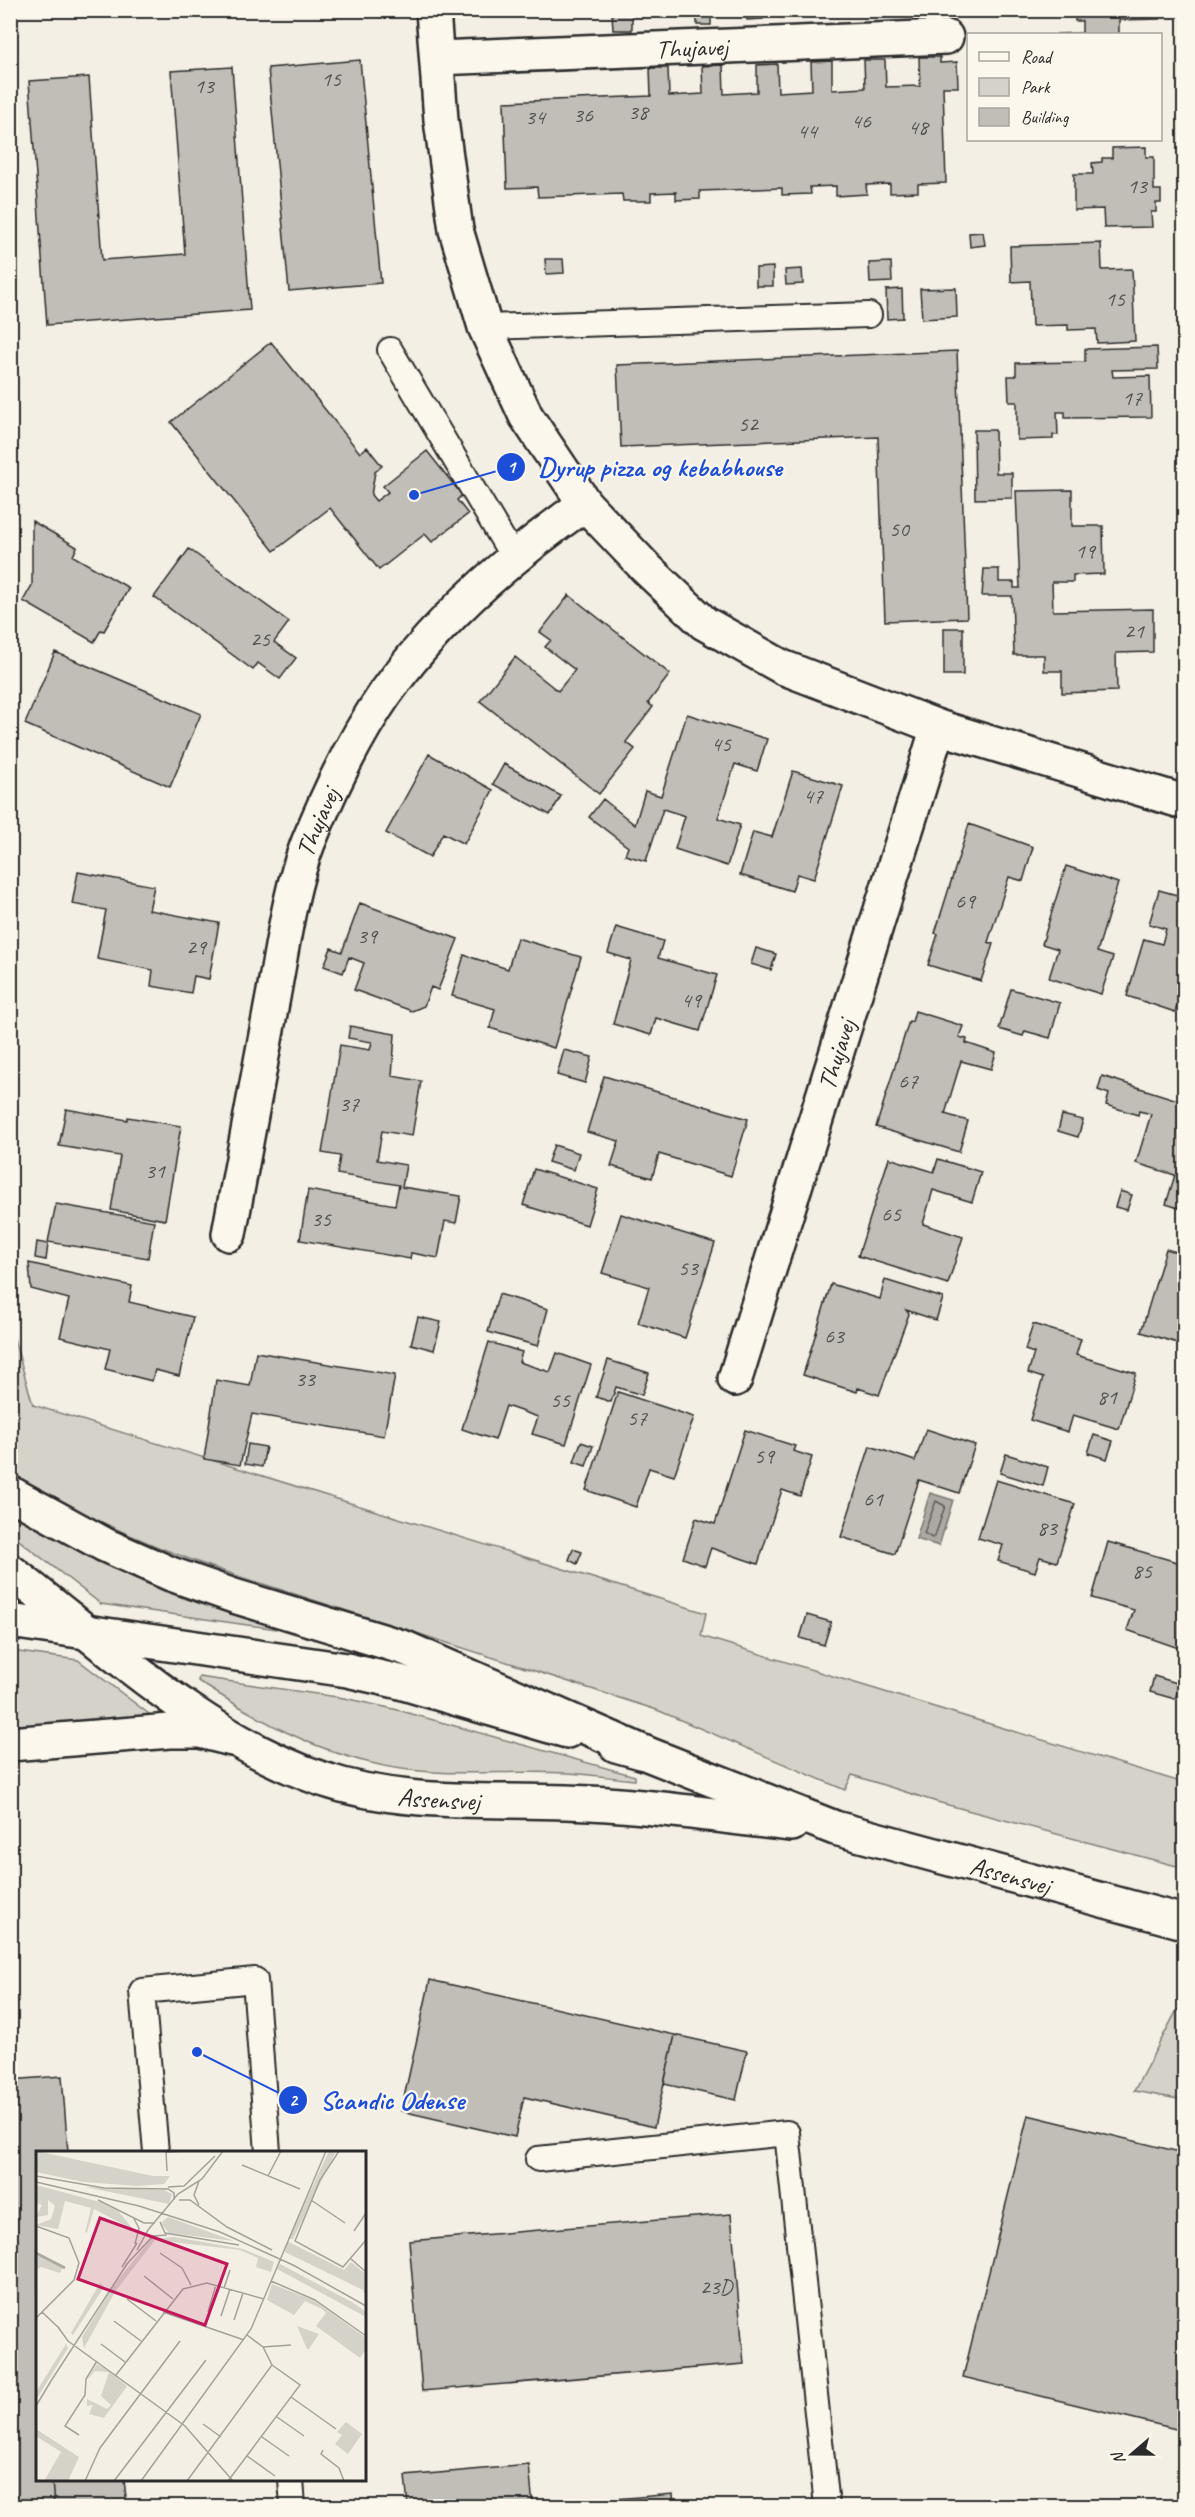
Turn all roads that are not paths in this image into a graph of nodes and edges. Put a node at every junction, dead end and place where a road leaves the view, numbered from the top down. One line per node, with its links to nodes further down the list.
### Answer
1 (433, 10): 3 (main road)
2 (945, 37): 3 (main road, Thujavej)
3 (437, 58): 5 (main road)
4 (870, 315): 5 (lane)
5 (485, 327): 7 (main road)
6 (390, 350): 8 (lane)
7 (585, 504): 8 (main road, Thujavej); 9 (main road)
8 (515, 560): 11 (main road, Thujavej)
9 (938, 727): 10 (main road); 12 (main road, Thujavej)
10 (1185, 802)
11 (229, 1234)
12 (735, 1379)
13 (10, 1493): 19 (main road)
14 (10, 1571): 16 (main road, Assensvej)
15 (10, 1621): 16 (main road, Assensvej)
16 (89, 1631): 17 (main road, Assensvej); 19 (main road, Assensvej)
17 (232, 1739): 18 (main road); 20 (main road, Assensvej)
18 (10, 1744)
19 (645, 1753): 20 (main road, Assensvej)
20 (835, 1828): 21 (main road, Assensvej)
21 (1185, 1922)
22 (156, 2151): 23 (lane)
23 (268, 2151)
24 (538, 2158): 27 (lane)
25 (291, 2481): 26 (lane)
26 (293, 2506)
27 (827, 2506)

